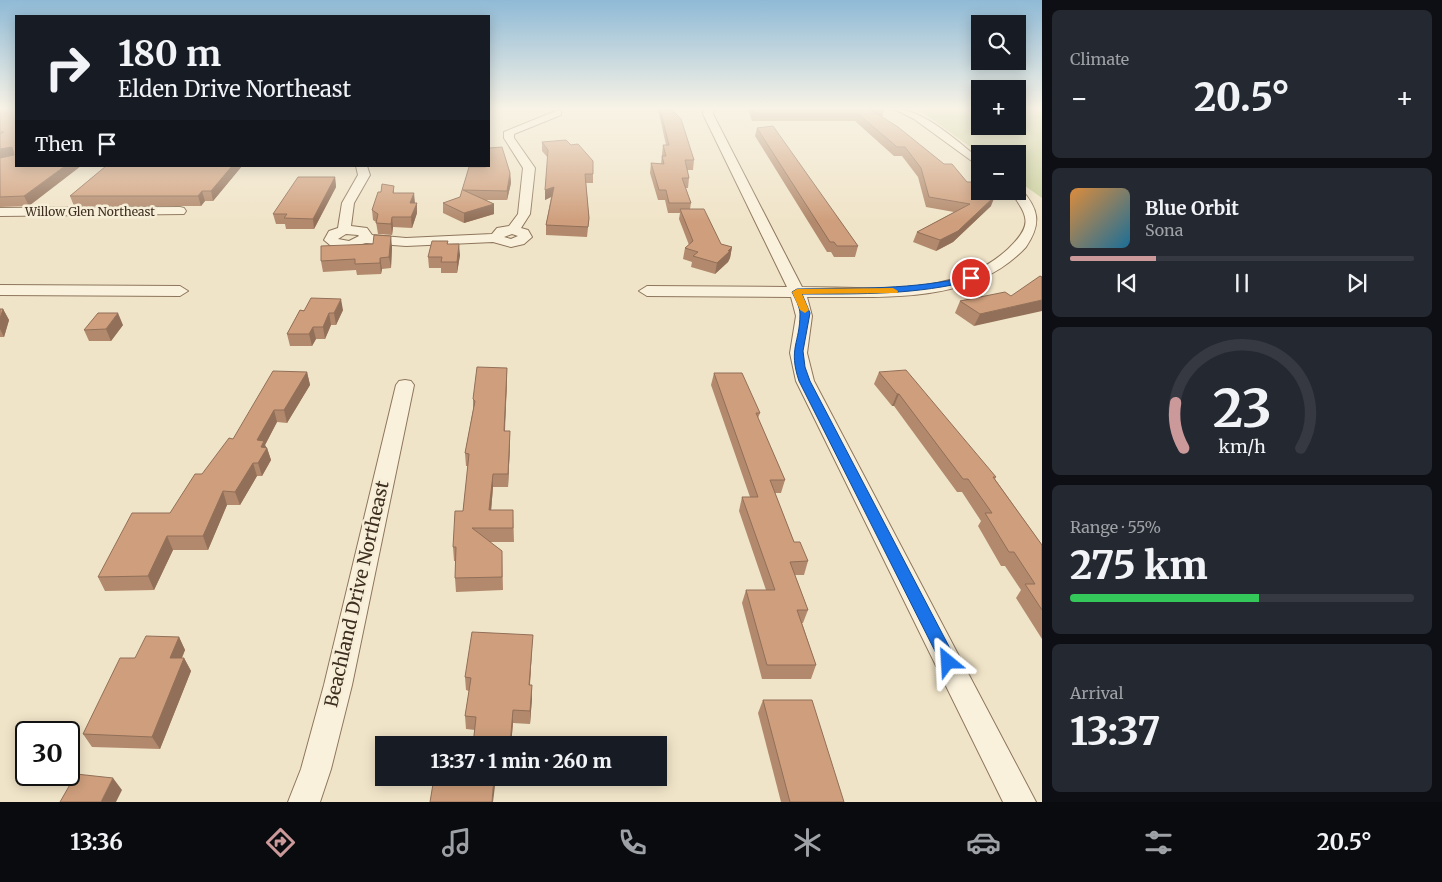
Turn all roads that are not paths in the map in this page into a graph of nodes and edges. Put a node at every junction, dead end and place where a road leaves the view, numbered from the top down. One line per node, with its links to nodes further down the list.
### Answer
1 (515, 146): 9 (street)
2 (724, 146): 15 (street)
3 (957, 146): 4 (street)
4 (971, 157)
5 (361, 167): 11 (street)
6 (1024, 200): 15 (street)
7 (180, 211): 8 (street, Willow Glen Northeast)
8 (0, 212)
9 (513, 230): 10 (street)
10 (496, 238): 11 (street)
11 (365, 239)
12 (0, 290): 13 (street)
13 (180, 291)
14 (647, 291): 15 (street)
15 (797, 292): 18 (street)
16 (405, 385): 17 (street, Beachland Drive Northeast)
17 (304, 802)
18 (1020, 802)

